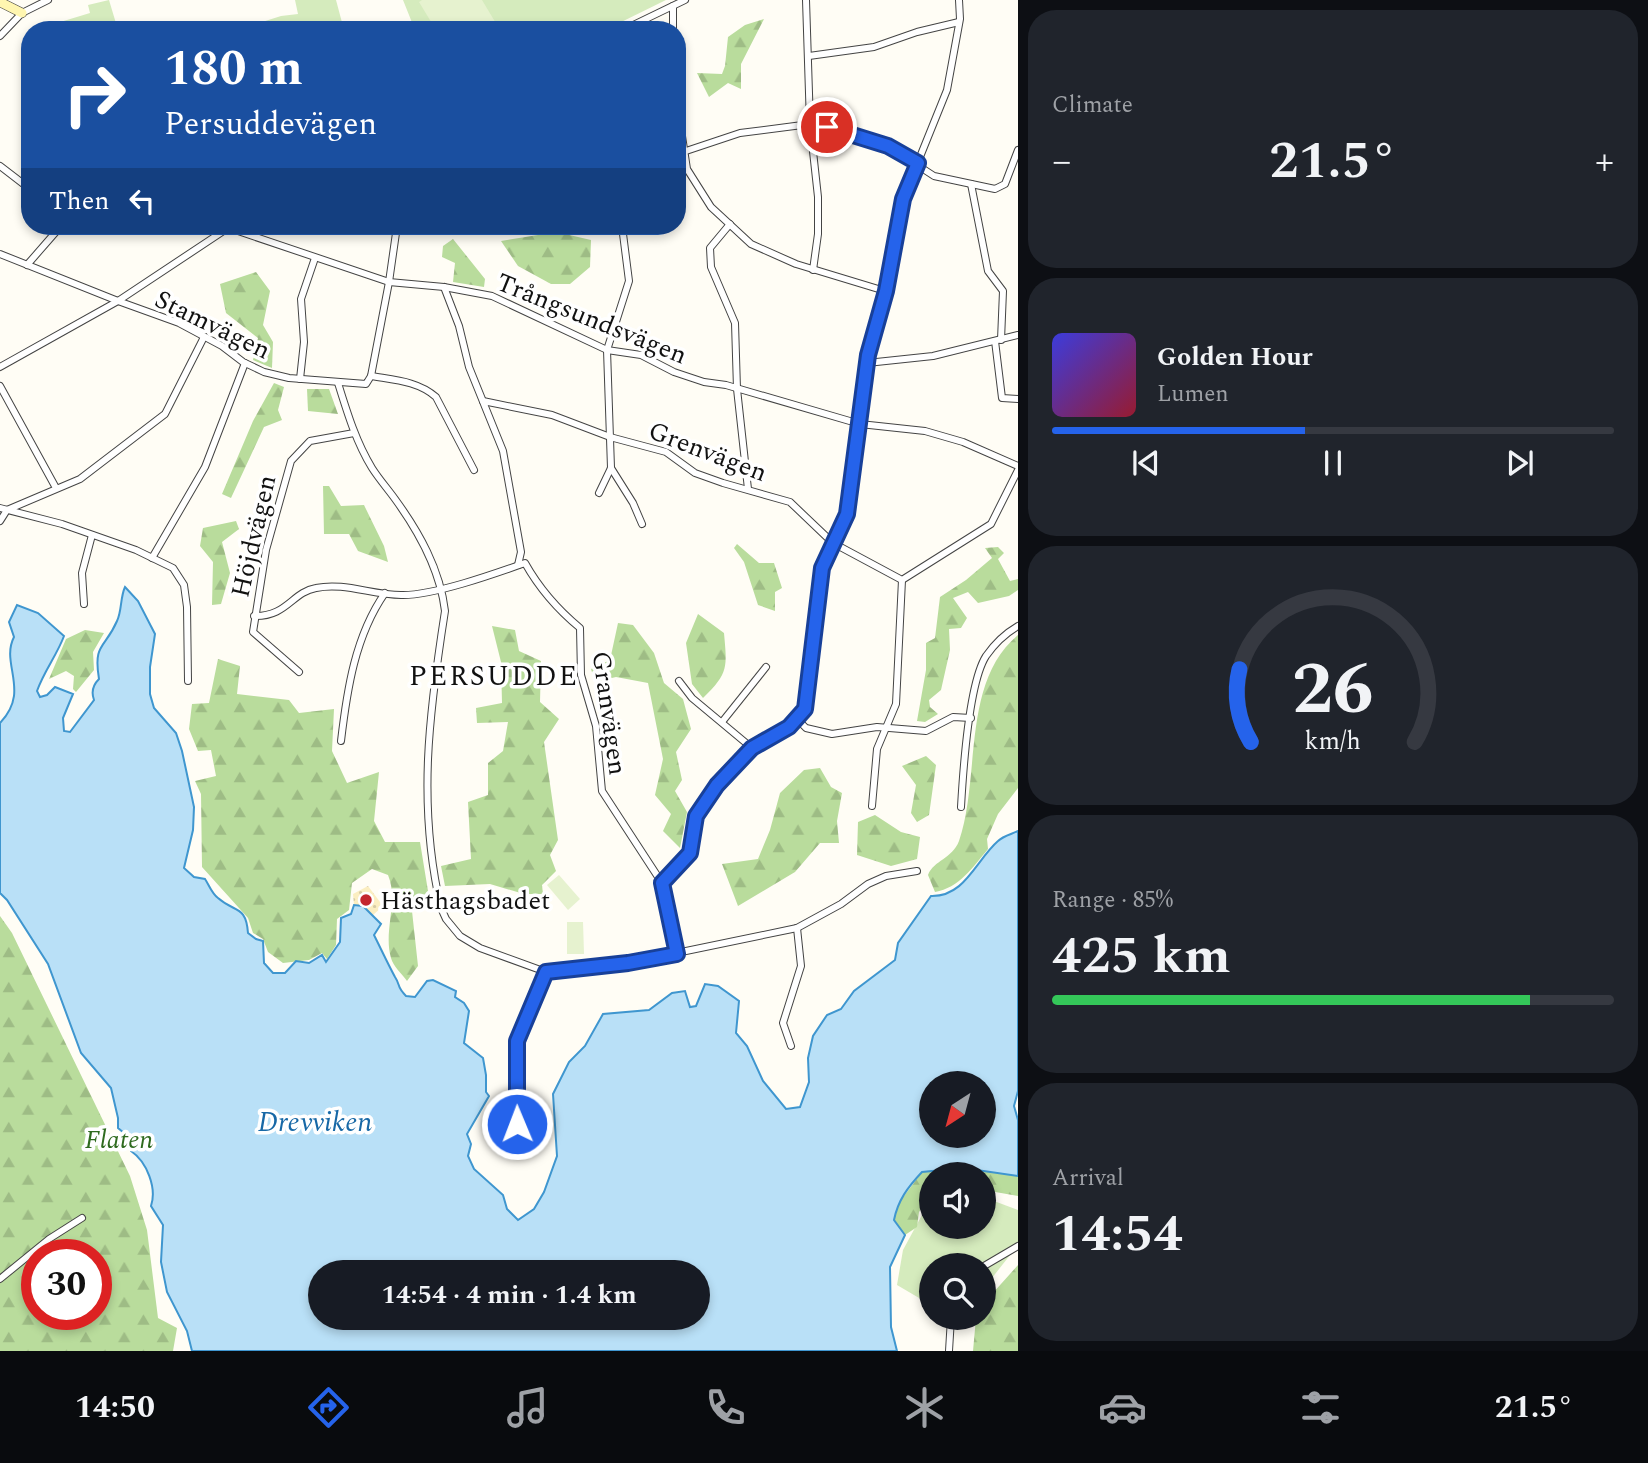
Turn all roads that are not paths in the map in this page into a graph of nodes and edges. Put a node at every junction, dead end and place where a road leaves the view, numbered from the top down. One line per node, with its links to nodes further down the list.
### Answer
1 (48, 0): 6 (street)
2 (685, 0): 7 (street)
3 (806, 0): 12 (street)
4 (960, 0): 10 (street)
5 (3, 2): 6 (main road)
6 (19, 6): 11 (street)
7 (673, 6): 8 (street); 9 (street)
8 (642, 21)
9 (673, 21)
10 (960, 22): 12 (street); 16 (street)
11 (0, 36)
12 (809, 56): 13 (street)
13 (810, 124): 15 (street); 16 (street); 30 (street)
14 (1018, 150): 20 (street)
15 (686, 151)
16 (918, 163): 20 (street); 33 (street)
17 (0, 166): 19 (street)
18 (686, 166): 21 (street)
19 (21, 182)
20 (971, 184): 37 (street)
21 (730, 224): 30 (street); 46 (street)
22 (53, 235): 29 (street)
23 (218, 235): 34 (street)
24 (249, 235): 28 (street, Trångsundsvägen)
25 (396, 235): 31 (street)
26 (623, 235): 38 (street)
27 (0, 254): 29 (street, Stamvägen)
28 (315, 258): 31 (street, Trångsundsvägen); 43 (street)
29 (27, 265): 34 (street, Stamvägen)
30 (813, 270): 33 (street)
31 (389, 282): 32 (street, Trångsundsvägen); 42 (street)
32 (444, 287): 38 (street, Trångsundsvägen); 48 (street)
33 (886, 291): 40 (street)
34 (118, 302): 36 (street, Stamvägen); 41 (street)
35 (1018, 335): 37 (street)
36 (204, 337): 39 (street, Stamvägen); 55 (street)
37 (998, 340): 40 (street); 47 (street)
38 (607, 351): 46 (street, Trångsundsvägen); 51 (street)
39 (245, 363): 43 (street, Stamvägen); 63 (street)
40 (867, 363): 49 (street)
41 (0, 367)
42 (371, 376): 44 (street, Stamvägen); 54 (street)
43 (300, 379): 44 (street, Stamvägen)
44 (338, 383): 50 (street)
45 (0, 386): 55 (street)
46 (737, 389): 49 (street, Trångsundsvägen); 56 (street)
47 (1018, 399)
48 (483, 401): 51 (street, Grenvägen); 64 (street)
49 (860, 424): 53 (street, Trångsundsvägen); 62 (street)
50 (354, 433): 66 (street); 69 (street, Höjdvägen)
51 (610, 437): 52 (street); 56 (street, Grenvägen)
52 (611, 468): 57 (street); 60 (street)
53 (1018, 468): 65 (street)
54 (474, 470)
55 (56, 488): 58 (street)
56 (748, 489): 62 (street, Grenvägen)
57 (599, 492)
58 (4, 509): 59 (street); 61 (street)
59 (0, 521)
60 (642, 524)
61 (92, 535): 63 (street); 68 (street)
62 (833, 543): 65 (street, Grenvägen); 76 (street)
63 (152, 558): 73 (street)
64 (521, 564): 66 (street); 84 (street, Granvägen)
65 (902, 580): 78 (street)
66 (442, 588): 67 (street); 87 (street)
67 (385, 593): 69 (street); 79 (street)
68 (84, 604)
69 (254, 616): 72 (street, Höjdvägen)
70 (1018, 626): 75 (street)
71 (766, 667): 77 (street)
72 (299, 672)
73 (188, 681)
74 (679, 681): 77 (street)
75 (971, 718): 78 (street); 82 (street)
76 (797, 719): 78 (street); 80 (street)
77 (722, 722): 80 (street)
78 (884, 728): 81 (street)
79 (341, 741)
80 (752, 748): 84 (street)
81 (872, 806)
82 (961, 807)
83 (917, 871): 85 (street)
84 (662, 883): 86 (street, Granvägen)
85 (797, 928): 86 (street); 88 (street)
86 (677, 954): 87 (street)
87 (546, 972): 89 (street)
88 (791, 1046)
89 (517, 1124)
90 (82, 1218): 93 (street)
91 (1018, 1246): 92 (street)
92 (996, 1259)
93 (0, 1279)
94 (950, 1330): 95 (street)
95 (949, 1351)

